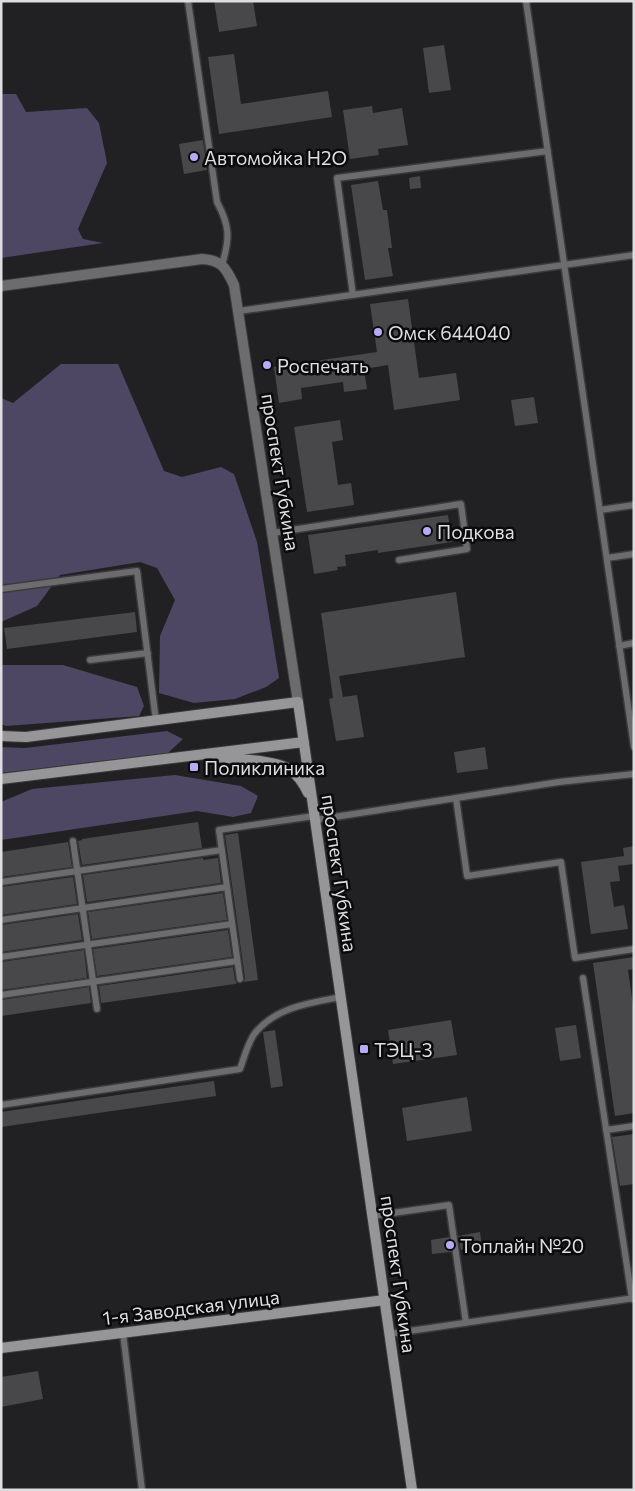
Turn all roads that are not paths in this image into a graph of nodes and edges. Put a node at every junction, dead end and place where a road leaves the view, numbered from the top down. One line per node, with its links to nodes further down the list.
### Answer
1 (188, 1): 5 (lane)
2 (526, 1): 3 (lane)
3 (548, 151): 6 (lane); 8 (lane)
4 (634, 256): 6 (lane)
5 (222, 265): 7 (street); 9 (street, проспект Губкина)
6 (565, 266): 8 (lane); 11 (lane)
7 (1, 286)
8 (353, 295): 9 (lane)
9 (238, 311): 12 (street, проспект Губкина)
10 (634, 505): 11 (lane)
11 (600, 510): 14 (lane)
12 (272, 533): 15 (lane); 21 (street, проспект Губкина)
13 (634, 554): 14 (lane)
14 (607, 558): 18 (lane)
15 (399, 560)
16 (1, 589): 19 (lane)
17 (634, 644): 18 (lane)
18 (619, 646): 25 (lane)
19 (148, 653): 20 (lane); 22 (lane)
20 (90, 660)
21 (298, 702): 22 (main road); 24 (main road, проспект Губкина)
22 (156, 720): 23 (main road)
23 (1, 736)
24 (304, 742): 26 (main road); 30 (main road, проспект Губкина)
25 (634, 747)
26 (200, 755): 28 (main road); 30 (main road)
27 (634, 774): 29 (lane)
28 (1, 779)
29 (456, 798): 30 (lane); 40 (lane)
30 (314, 814): 32 (lane); 47 (main road, проспект Губкина)
31 (73, 841): 33 (lane)
32 (222, 850): 33 (lane); 35 (lane)
33 (77, 871): 34 (lane); 36 (lane)
34 (1, 882)
35 (227, 887): 36 (lane); 38 (lane)
36 (83, 908): 37 (lane); 39 (lane)
37 (1, 920)
38 (232, 924): 39 (lane); 42 (lane)
39 (88, 945): 41 (lane); 45 (lane)
40 (634, 949)
41 (1, 957)
42 (237, 961): 44 (lane); 45 (lane)
43 (583, 978): 51 (lane)
44 (240, 979)
45 (93, 982): 46 (lane); 48 (lane)
46 (1, 995)
47 (341, 997): 49 (lane); 52 (main road, проспект Губкина)
48 (97, 1009)
49 (1, 1105)
50 (634, 1126): 51 (lane)
51 (606, 1130): 53 (lane)
52 (372, 1216): 54 (main road, проспект Губкина); 55 (lane)
53 (633, 1298): 55 (lane)
54 (385, 1300): 56 (main road, 1-я Заводская улица); 57 (main road, проспект Губкина)
55 (466, 1323): 57 (lane)
56 (123, 1333): 58 (main road, 1-я Заводская улица); 59 (lane)
57 (390, 1334): 60 (main road, проспект Губкина)
58 (1, 1348)
59 (142, 1490)
60 (412, 1490)

